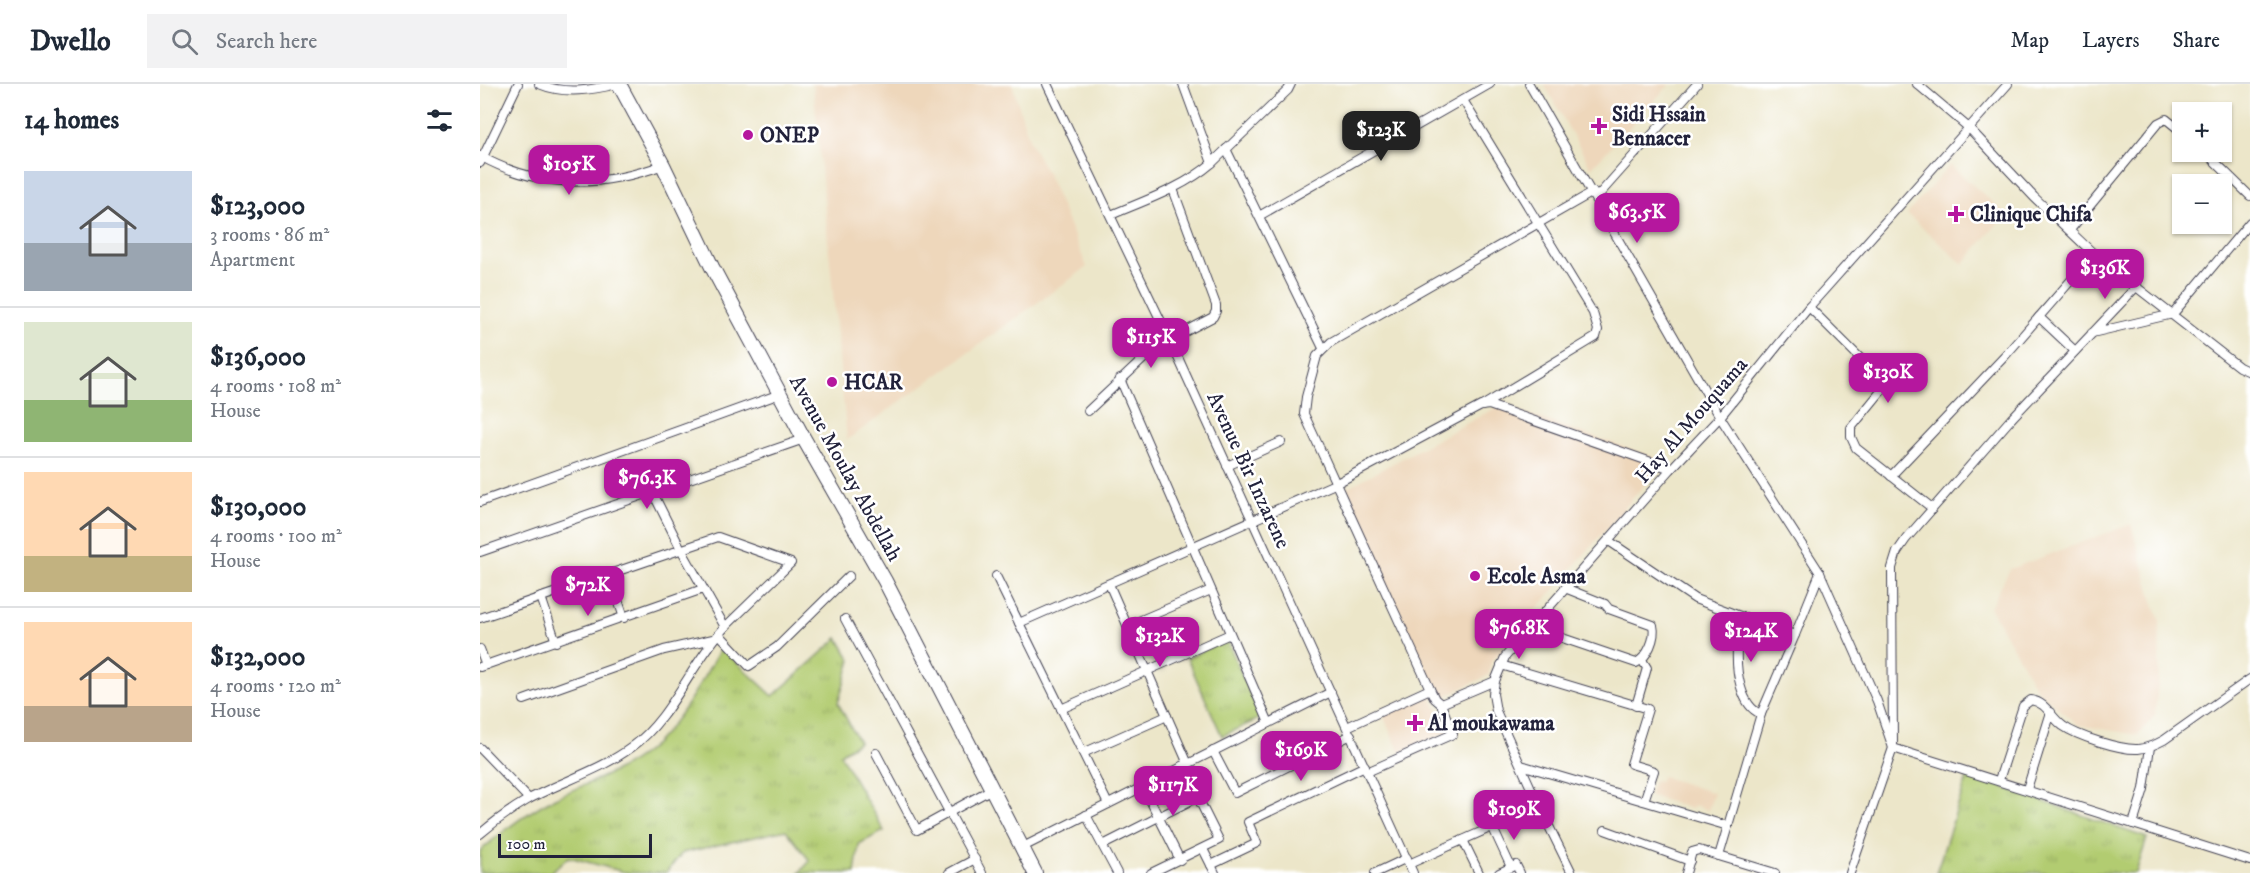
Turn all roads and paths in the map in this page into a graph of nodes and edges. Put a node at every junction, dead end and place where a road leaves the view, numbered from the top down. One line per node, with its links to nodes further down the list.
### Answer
1 (518, 84): 16 (street)
2 (539, 84): 3 (street)
3 (619, 84): 19 (main road, Avenue Moulay Abdellah)
4 (1047, 84): 23 (street, Avenue Bir Inzarene)
5 (1183, 84): 18 (street)
6 (1291, 84): 15 (street)
7 (1490, 84): 12 (street)
8 (1529, 84): 21 (street)
9 (1697, 84): 21 (street)
10 (1917, 84): 14 (street)
11 (2008, 84): 14 (street, Hay Al Mouquama)
12 (1462, 100): 24 (street); 26 (street)
13 (2172, 124): 27 (street)
14 (1969, 128): 27 (street); 30 (street, Hay Al Mouquama)
15 (1226, 149): 18 (street); 24 (street)
16 (481, 159): 19 (street)
17 (2215, 162): 22 (street)
18 (1212, 163): 20 (street)
19 (663, 165): 39 (main road, Avenue Moulay Abdellah)
20 (1173, 189): 23 (street); 34 (street)
21 (1594, 195): 26 (street); 42 (street)
22 (2250, 195)
23 (1111, 215): 34 (street, Avenue Bir Inzarene)
24 (1259, 216): 35 (street)
25 (2250, 222): 31 (street)
26 (1538, 223): 35 (street); 40 (street)
27 (2070, 230): 28 (street)
28 (2094, 254): 29 (street); 32 (street)
29 (2137, 286): 31 (street); 33 (street)
30 (1809, 307): 42 (street, Hay Al Mouquama); 47 (street)
31 (2173, 314): 33 (street); 37 (street)
32 (2039, 317): 36 (street); 47 (street)
33 (2092, 333): 36 (street)
34 (1170, 340): 38 (street); 45 (street, Avenue Bir Inzarene)
35 (1323, 348): 48 (street)
36 (2075, 351): 51 (street)
37 (2250, 372)
38 (1120, 379): 41 (street); 54 (street)
39 (780, 394): 43 (main road, Avenue Moulay Abdellah); 50 (street)
40 (1481, 406): 46 (street); 48 (street)
41 (1088, 411)
42 (1720, 417): 46 (street, Hay Al Mouquama); 58 (street)
43 (804, 439): 49 (street); 108 (main road, Avenue Moulay Abdellah)
44 (1281, 442): 45 (street)
45 (1227, 466): 52 (street, Avenue Bir Inzarene)
46 (1671, 469): 53 (street, Hay Al Mouquama)
47 (1891, 476): 51 (street)
48 (1337, 483): 52 (street); 85 (street)
49 (653, 493): 55 (street); 56 (street)
50 (480, 502)
51 (1932, 508): 98 (street)
52 (1252, 521): 54 (street); 86 (street, Avenue Bir Inzarene)
53 (1609, 541): 62 (street, Hay Al Mouquama); 66 (street)
54 (1192, 547): 61 (street); 64 (street)
55 (681, 549): 57 (street); 63 (street); 72 (street)
56 (480, 552)
57 (609, 573): 65 (street); 68 (street)
58 (1820, 573): 75 (street); 98 (street)
59 (849, 576): 76 (street)
60 (996, 576): 70 (street)
61 (1108, 584): 70 (street); 71 (street)
62 (1565, 588): 73 (street, Hay Al Mouquama); 79 (street)
63 (703, 589): 68 (street); 72 (street)
64 (1211, 590): 71 (street); 74 (street)
65 (541, 597): 67 (street); 77 (street)
66 (1740, 616): 75 (street); 92 (street)
67 (480, 618)
68 (624, 618): 77 (street)
69 (845, 619): 114 (street)
70 (1019, 623): 90 (street)
71 (1127, 626): 82 (street)
72 (725, 627): 76 (street)
73 (1530, 627): 79 (street); 80 (street, Hay Al Mouquama)
74 (1230, 634): 82 (street); 94 (street)
75 (1795, 635): 92 (street)
76 (716, 637): 87 (street); 110 (street)
77 (556, 642): 81 (street)
78 (480, 650): 81 (street)
79 (1642, 660): 89 (street)
80 (1501, 665): 84 (street, Hay Al Mouquama); 89 (street)
81 (483, 666)
82 (1146, 670): 90 (street); 93 (street)
83 (2250, 679): 96 (street)
84 (1495, 681): 88 (street); 103 (street, Hay Al Mouquama)
85 (1430, 688): 88 (street); 95 (street)
86 (1330, 692): 94 (street); 95 (street, Avenue Bir Inzarene)
87 (524, 700)
88 (1441, 704): 104 (street)
89 (1636, 705): 111 (street)
90 (1061, 709): 101 (street)
91 (2051, 712): 96 (street); 105 (street); 107 (street)
92 (1761, 714): 119 (street)
93 (1167, 716): 101 (street); 102 (street)
94 (1269, 723): 99 (street)
95 (1349, 731): 99 (street); 104 (street, Avenue Bir Inzarene)
96 (2150, 747): 117 (street)
97 (480, 748): 110 (street)
98 (1893, 748): 105 (street); 147 (street)
99 (1214, 751): 102 (street)
100 (876, 753): 114 (street)
101 (1083, 753): 112 (street)
102 (1185, 765): 106 (street); 109 (street)
103 (1521, 765): 111 (street); 113 (street, Hay Al Mouquama)
104 (1366, 769): 129 (street, Avenue Bir Inzarene); 133 (street)
105 (1999, 780): 107 (street)
106 (1143, 786): 112 (street); 116 (street)
107 (2027, 789): 117 (street)
108 (990, 790): 114 (street); 124 (main road, Avenue Moulay Abdellah)
109 (1198, 797): 116 (street); 125 (street)
110 (529, 799): 121 (street)
111 (1644, 801): 119 (street)
112 (1108, 804): 115 (street)
113 (1539, 806): 118 (street); 144 (street, Hay Al Mouquama)
114 (950, 812): 127 (street)
115 (1086, 815): 123 (street); 124 (street)
116 (1159, 817): 123 (street); 128 (street)
117 (2133, 824): 131 (street)
118 (1492, 826): 122 (street); 132 (street)
119 (1728, 826): 126 (street)
120 (1605, 830): 130 (street)
121 (480, 834)
122 (1463, 840): 129 (street); 141 (street)
123 (1102, 845): 137 (street)
124 (1021, 848): 136 (main road, Avenue Moulay Abdellah)
125 (1203, 849): 128 (street); 133 (street)
126 (1719, 856): 130 (street); 146 (street)
127 (975, 859): 134 (street); 135 (street)
128 (1180, 860): 138 (street)
129 (1408, 861): 139 (street); 140 (street, Avenue Bir Inzarene)
130 (1690, 861): 145 (street)
131 (2250, 861)
132 (1511, 867): 142 (street); 143 (street)
133 (1213, 869)
134 (949, 873)
135 (982, 873)
136 (1035, 873)
137 (1117, 873)
138 (1151, 873)
139 (1375, 873)
140 (1413, 873)
141 (1479, 873)
142 (1499, 873)
143 (1520, 873)
144 (1572, 873)
145 (1686, 873)
146 (1775, 873)
147 (1850, 873)

